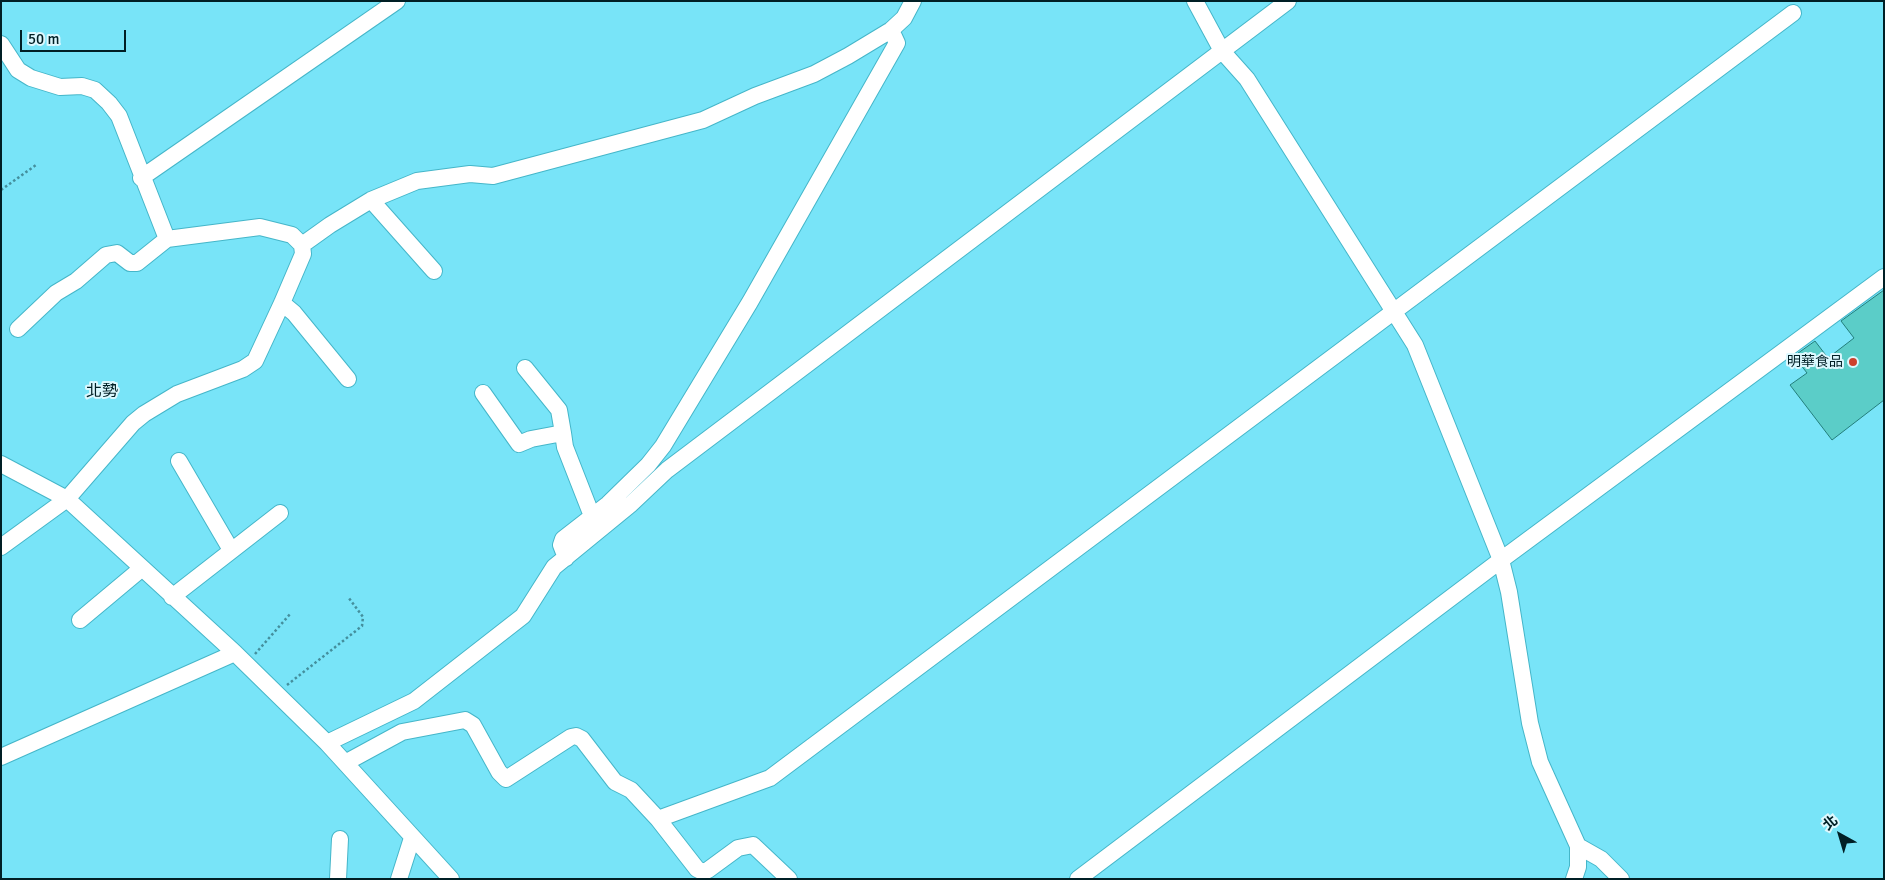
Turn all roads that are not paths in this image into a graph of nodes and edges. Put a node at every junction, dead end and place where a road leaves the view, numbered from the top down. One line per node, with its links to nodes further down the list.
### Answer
1 (397, 1): 9 (street)
2 (913, 1): 6 (street)
3 (1195, 1): 8 (street)
4 (1288, 1): 8 (street)
5 (1793, 13): 16 (street)
6 (891, 30): 10 (street); 26 (street)
7 (1, 44): 9 (street)
8 (1222, 51): 16 (street); 26 (street)
9 (141, 178): 11 (street)
10 (371, 200): 12 (street); 13 (street)
11 (167, 239): 12 (street); 17 (street)
12 (302, 245): 15 (street)
13 (434, 271)
14 (1884, 277): 29 (street)
15 (282, 303): 19 (street); 24 (street)
16 (1395, 312): 29 (street); 37 (street)
17 (18, 329)
18 (525, 368): 21 (street)
19 (348, 379)
20 (483, 394): 21 (street)
21 (563, 433): 26 (street)
22 (179, 461): 28 (street)
23 (1, 464): 24 (street)
24 (67, 499): 27 (street); 30 (street)
25 (280, 513): 28 (street)
26 (597, 523): 34 (street)
27 (1, 547)
28 (231, 550): 31 (street)
29 (1500, 560): 40 (street); 45 (street)
30 (141, 569): 31 (street); 32 (street)
31 (172, 597): 33 (street)
32 (80, 620)
33 (240, 659): 34 (street); 35 (street)
34 (326, 743): 36 (street)
35 (1, 758)
36 (345, 763): 37 (street); 38 (street)
37 (658, 819): 44 (street)
38 (412, 838): 42 (street); 43 (street)
39 (340, 839): 41 (street)
40 (1578, 846): 46 (street); 47 (street)
41 (338, 879)
42 (399, 879)
43 (451, 879)
44 (789, 879)
45 (1078, 879)
46 (1574, 879)
47 (1621, 879)

